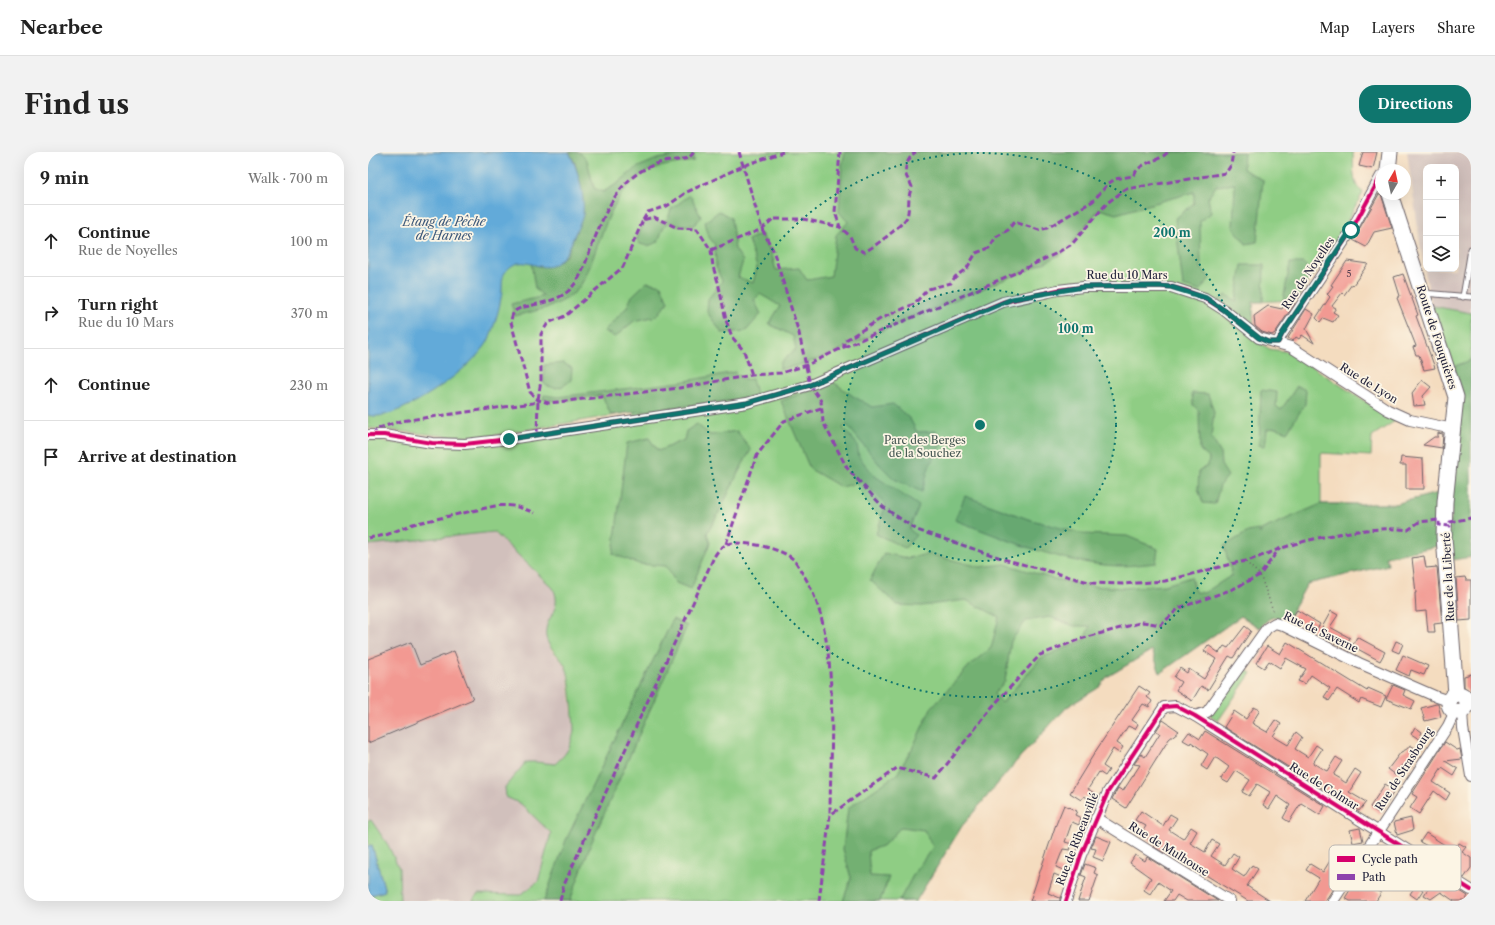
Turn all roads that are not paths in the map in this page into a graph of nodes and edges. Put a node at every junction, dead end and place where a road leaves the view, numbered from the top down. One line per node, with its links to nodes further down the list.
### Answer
1 (1390, 152): 2 (street)
2 (1389, 164)
3 (1375, 187): 9 (street, Rue de Noyelles)
4 (1392, 200): 6 (street, Route de Fouquières)
5 (1471, 249): 7 (lane)
6 (1422, 293): 7 (lane); 10 (street, Route de Fouquières)
7 (1463, 297): 8 (lane)
8 (1471, 297)
9 (1278, 342): 10 (street, Rue de Lyon); 11 (street, Rue du 10 Mars)
10 (1453, 429): 12 (street, Route de Fouquières)
11 (368, 435)
12 (1450, 460): 14 (street, Rue de la Liberté)
13 (1164, 707): 15 (street, Rue de Colmar); 17 (street, Rue de Ribeauvillé)
14 (1459, 707): 15 (street, Rue de Saverne); 16 (street); 18 (street, Rue de Strasbourg)
15 (1195, 716): 18 (street, Rue de Colmar)
16 (1471, 776)
17 (1096, 818): 24 (street, Rue de Ribeauvillé); 25 (street, Rue de Mulhouse)
18 (1378, 830): 19 (street, Rue de Strasbourg); 20 (street, Rue de Colmar)
19 (1368, 845)
20 (1401, 845)
21 (1461, 884): 22 (street, Rue de Colmar)
22 (1471, 890)
23 (1339, 891): 26 (street, Rue de Strasbourg)
24 (1066, 901)
25 (1230, 901)
26 (1333, 901)

